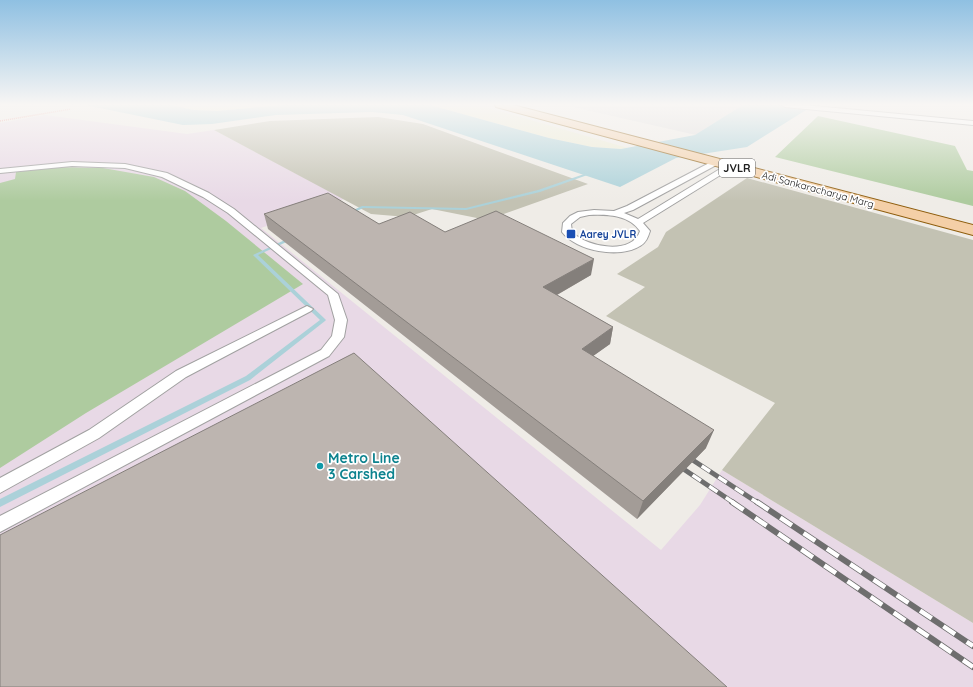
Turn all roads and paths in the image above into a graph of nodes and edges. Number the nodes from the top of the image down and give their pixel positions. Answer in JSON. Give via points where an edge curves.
{"nodes":[{"id":1,"x":619,"y":137,"type":"edge"},
{"id":2,"x":648,"y":137,"type":"edge"},
{"id":3,"x":716,"y":163,"type":"junction"},
{"id":4,"x":731,"y":166,"type":"junction"},
{"id":5,"x":0,"y":171,"type":"edge"},
{"id":6,"x":616,"y":213,"type":"junction"},
{"id":7,"x":973,"y":220,"type":"edge"},
{"id":8,"x":638,"y":223,"type":"junction"},
{"id":9,"x":973,"y":230,"type":"edge"},
{"id":10,"x":307,"y":310,"type":"dead end"},
{"id":11,"x":0,"y":486,"type":"edge"},
{"id":12,"x":0,"y":524,"type":"edge"}],
"edges":[{"from":1,"to":3,"type":"main road","name":"Adi Sankaracharya Marg","number":"JVLR"},
{"from":2,"to":7,"type":"main road","name":"Adi Sankaracharya Marg","number":"JVLR"},
{"from":3,"to":4,"type":"main road","name":"Adi Sankaracharya Marg","number":"JVLR"},
{"from":3,"to":6,"type":"lane"},
{"from":4,"to":8,"type":"lane"},
{"from":4,"to":9,"type":"main road","name":"Adi Sankaracharya Marg","number":"JVLR"},
{"from":5,"to":12,"type":"lane","via":[[52,165],[109,164],[146,170],[174,179],[231,211],[333,294],[341,320],[338,337],[326,353]]},
{"from":6,"to":8,"type":"lane"},
{"from":6,"to":8,"type":"lane","via":[[598,212],[575,216],[567,223],[567,232],[588,246],[603,249],[622,248],[638,244],[642,240],[645,231]]},
{"from":10,"to":11,"type":"lane","via":[[181,374],[94,434]]}]}
